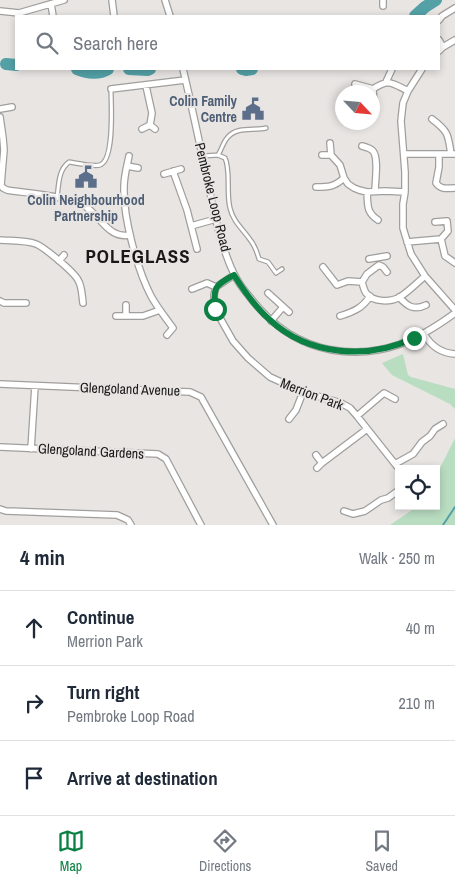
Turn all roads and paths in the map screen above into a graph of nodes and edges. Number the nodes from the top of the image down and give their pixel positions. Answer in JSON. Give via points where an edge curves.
{"nodes":[{"id":1,"x":64,"y":0,"type":"edge"},
{"id":2,"x":112,"y":0,"type":"edge"},
{"id":3,"x":165,"y":0,"type":"edge"},
{"id":4,"x":51,"y":4,"type":"junction"},
{"id":5,"x":455,"y":8,"type":"edge"},
{"id":6,"x":0,"y":11,"type":"edge"},
{"id":7,"x":19,"y":15,"type":"edge"},
{"id":8,"x":53,"y":15,"type":"edge"},
{"id":9,"x":114,"y":15,"type":"edge"},
{"id":10,"x":170,"y":15,"type":"edge"},
{"id":11,"x":440,"y":19,"type":"edge"},
{"id":12,"x":455,"y":40,"type":"edge"},
{"id":13,"x":441,"y":49,"type":"edge"},
{"id":14,"x":183,"y":70,"type":"edge"},
{"id":15,"x":392,"y":70,"type":"edge"},
{"id":16,"x":421,"y":70,"type":"edge"},
{"id":17,"x":185,"y":80,"type":"junction"},
{"id":18,"x":386,"y":82,"type":"junction"},
{"id":19,"x":355,"y":84,"type":"dead end"},
{"id":20,"x":359,"y":85,"type":"edge"},
{"id":21,"x":380,"y":85,"type":"edge"},
{"id":22,"x":146,"y":86,"type":"junction"},
{"id":23,"x":111,"y":89,"type":"joint"},
{"id":24,"x":408,"y":91,"type":"junction"},
{"id":25,"x":12,"y":107,"type":"dead end"},
{"id":26,"x":0,"y":109,"type":"edge"},
{"id":27,"x":0,"y":118,"type":"edge"},
{"id":28,"x":432,"y":120,"type":"dead end"},
{"id":29,"x":150,"y":125,"type":"junction"},
{"id":30,"x":266,"y":128,"type":"dead end"},
{"id":31,"x":142,"y":129,"type":"dead end"},
{"id":32,"x":156,"y":129,"type":"dead end"},
{"id":33,"x":330,"y":143,"type":"dead end"},
{"id":34,"x":362,"y":146,"type":"dead end"},
{"id":35,"x":404,"y":154,"type":"junction"},
{"id":36,"x":439,"y":154,"type":"junction"},
{"id":37,"x":453,"y":154,"type":"edge"},
{"id":38,"x":218,"y":155,"type":"junction"},
{"id":39,"x":322,"y":155,"type":"dead end"},
{"id":40,"x":331,"y":155,"type":"junction"},
{"id":41,"x":129,"y":156,"type":"dead end"},
{"id":42,"x":202,"y":156,"type":"junction"},
{"id":43,"x":127,"y":166,"type":"junction"},
{"id":44,"x":138,"y":168,"type":"dead end"},
{"id":45,"x":182,"y":170,"type":"dead end"},
{"id":46,"x":173,"y":171,"type":"junction"},
{"id":47,"x":164,"y":174,"type":"dead end"},
{"id":48,"x":344,"y":178,"type":"junction"},
{"id":49,"x":316,"y":187,"type":"dead end"},
{"id":50,"x":455,"y":188,"type":"edge"},
{"id":51,"x":375,"y":191,"type":"junction"},
{"id":52,"x":367,"y":192,"type":"junction"},
{"id":53,"x":405,"y":192,"type":"junction"},
{"id":54,"x":57,"y":198,"type":"junction"},
{"id":55,"x":216,"y":219,"type":"junction"},
{"id":56,"x":378,"y":220,"type":"dead end"},
{"id":57,"x":435,"y":222,"type":"dead end"},
{"id":58,"x":191,"y":226,"type":"junction"},
{"id":59,"x":130,"y":234,"type":"junction"},
{"id":60,"x":441,"y":239,"type":"junction"},
{"id":61,"x":0,"y":240,"type":"edge"},
{"id":62,"x":407,"y":242,"type":"junction"},
{"id":63,"x":197,"y":249,"type":"dead end"},
{"id":64,"x":64,"y":255,"type":"dead end"},
{"id":65,"x":387,"y":256,"type":"dead end"},
{"id":66,"x":378,"y":258,"type":"junction"},
{"id":67,"x":369,"y":259,"type":"dead end"},
{"id":68,"x":59,"y":261,"type":"junction"},
{"id":69,"x":455,"y":263,"type":"edge"},
{"id":70,"x":379,"y":265,"type":"junction"},
{"id":71,"x":323,"y":267,"type":"dead end"},
{"id":72,"x":282,"y":269,"type":"dead end"},
{"id":73,"x":387,"y":272,"type":"dead end"},
{"id":74,"x":234,"y":275,"type":"junction"},
{"id":75,"x":425,"y":276,"type":"junction"},
{"id":76,"x":362,"y":282,"type":"junction"},
{"id":77,"x":216,"y":287,"type":"junction"},
{"id":78,"x":192,"y":289,"type":"dead end"},
{"id":79,"x":268,"y":293,"type":"dead end"},
{"id":80,"x":370,"y":296,"type":"junction"},
{"id":81,"x":399,"y":297,"type":"junction"},
{"id":82,"x":0,"y":301,"type":"edge"},
{"id":83,"x":26,"y":303,"type":"dead end"},
{"id":84,"x":83,"y":303,"type":"dead end"},
{"id":85,"x":126,"y":305,"type":"dead end"},
{"id":86,"x":426,"y":305,"type":"dead end"},
{"id":87,"x":347,"y":306,"type":"dead end"},
{"id":88,"x":284,"y":307,"type":"junction"},
{"id":89,"x":160,"y":310,"type":"junction"},
{"id":90,"x":455,"y":311,"type":"edge"},
{"id":91,"x":289,"y":312,"type":"dead end"},
{"id":92,"x":350,"y":313,"type":"junction"},
{"id":93,"x":116,"y":316,"type":"dead end"},
{"id":94,"x":126,"y":316,"type":"junction"},
{"id":95,"x":340,"y":316,"type":"dead end"},
{"id":96,"x":271,"y":321,"type":"junction"},
{"id":97,"x":424,"y":334,"type":"junction"},
{"id":98,"x":167,"y":335,"type":"dead end"},
{"id":99,"x":455,"y":354,"type":"edge"},
{"id":100,"x":0,"y":384,"type":"edge"},
{"id":101,"x":35,"y":386,"type":"junction"},
{"id":102,"x":303,"y":392,"type":"junction"},
{"id":103,"x":395,"y":399,"type":"dead end"},
{"id":104,"x":357,"y":416,"type":"junction"},
{"id":105,"x":290,"y":419,"type":"dead end"},
{"id":106,"x":429,"y":424,"type":"dead end"},
{"id":107,"x":443,"y":424,"type":"dead end"},
{"id":108,"x":367,"y":429,"type":"junction"},
{"id":109,"x":435,"y":430,"type":"junction"},
{"id":110,"x":0,"y":447,"type":"edge"},
{"id":111,"x":31,"y":449,"type":"junction"},
{"id":112,"x":316,"y":455,"type":"dead end"},
{"id":113,"x":322,"y":463,"type":"junction"},
{"id":114,"x":396,"y":465,"type":"edge"},
{"id":115,"x":398,"y":465,"type":"edge"},
{"id":116,"x":317,"y":468,"type":"dead end"},
{"id":117,"x":395,"y":493,"type":"edge"},
{"id":118,"x":0,"y":509,"type":"edge"},
{"id":119,"x":344,"y":511,"type":"dead end"},
{"id":120,"x":131,"y":525,"type":"edge"},
{"id":121,"x":201,"y":525,"type":"edge"},
{"id":122,"x":273,"y":525,"type":"edge"}],
"edges":[{"from":1,"to":4,"type":"street"},
{"from":2,"to":9,"type":"street"},
{"from":3,"to":10,"type":"street"},
{"from":4,"to":7,"type":"street"},
{"from":4,"to":8,"type":"street"},
{"from":5,"to":11,"type":"street"},
{"from":6,"to":7,"type":"street"},
{"from":12,"to":13,"type":"street"},
{"from":14,"to":17,"type":"street","name":"Pembroke Loop Road"},
{"from":15,"to":18,"type":"street"},
{"from":16,"to":24,"type":"street"},
{"from":17,"to":22,"type":"street"},
{"from":17,"to":42,"type":"street","name":"Pembroke Loop Road"},
{"from":18,"to":21,"type":"street"},
{"from":18,"to":24,"type":"street"},
{"from":19,"to":20,"type":"street"},
{"from":22,"to":23,"type":"street"},
{"from":22,"to":29,"type":"street","via":[[152,113]]},
{"from":23,"to":54,"type":"lane","via":[[108,155],[99,166],[69,162],[64,166]]},
{"from":24,"to":35,"type":"street","via":[[401,121]]},
{"from":25,"to":26,"type":"street"},
{"from":27,"to":54,"type":"street","via":[[4,144],[3,188]]},
{"from":28,"to":37,"type":"street","via":[[448,134]]},
{"from":29,"to":31,"type":"street"},
{"from":29,"to":32,"type":"street"},
{"from":30,"to":38,"type":"lane","via":[[243,129],[230,134]]},
{"from":33,"to":40,"type":"street"},
{"from":34,"to":51,"type":"street","via":[[375,154]]},
{"from":35,"to":36,"type":"street"},
{"from":35,"to":53,"type":"street"},
{"from":36,"to":37,"type":"street"},
{"from":36,"to":50,"type":"street","via":[[436,183],[443,189]]},
{"from":38,"to":42,"type":"lane"},
{"from":38,"to":72,"type":"lane","via":[[227,163],[228,198],[233,217],[251,240],[259,258],[268,262],[276,273]]},
{"from":39,"to":40,"type":"street"},
{"from":40,"to":48,"type":"street","via":[[340,165]]},
{"from":41,"to":43,"type":"street"},
{"from":42,"to":55,"type":"street","name":"Pembroke Loop Road"},
{"from":43,"to":44,"type":"street"},
{"from":43,"to":59,"type":"street","via":[[124,200]]},
{"from":45,"to":46,"type":"street"},
{"from":46,"to":47,"type":"street"},
{"from":46,"to":58,"type":"street"},
{"from":48,"to":49,"type":"street","via":[[329,187]]},
{"from":48,"to":52,"type":"street","via":[[354,188]]},
{"from":51,"to":52,"type":"street"},
{"from":51,"to":53,"type":"street"},
{"from":52,"to":56,"type":"street","via":[[369,210]]},
{"from":53,"to":62,"type":"street","via":[[402,228]]},
{"from":54,"to":59,"type":"street","via":[[90,209],[112,232]]},
{"from":55,"to":58,"type":"street"},
{"from":55,"to":74,"type":"street","name":"Pembroke Loop Road"},
{"from":57,"to":60,"type":"street","via":[[448,221],[448,231]]},
{"from":58,"to":63,"type":"street"},
{"from":59,"to":89,"type":"street","via":[[139,265]]},
{"from":60,"to":62,"type":"street"},
{"from":60,"to":69,"type":"street","via":[[446,256]]},
{"from":61,"to":68,"type":"street","via":[[35,244]]},
{"from":62,"to":75,"type":"street"},
{"from":64,"to":68,"type":"street"},
{"from":65,"to":66,"type":"street"},
{"from":66,"to":67,"type":"street"},
{"from":66,"to":70,"type":"street"},
{"from":68,"to":84,"type":"street","via":[[78,279]]},
{"from":70,"to":73,"type":"street"},
{"from":70,"to":76,"type":"street"},
{"from":71,"to":76,"type":"street","via":[[337,284]]},
{"from":74,"to":77,"type":"street"},
{"from":74,"to":96,"type":"street","name":"Pembroke Loop Road"},
{"from":75,"to":81,"type":"street"},
{"from":75,"to":90,"type":"street"},
{"from":76,"to":80,"type":"street"},
{"from":77,"to":78,"type":"street","via":[[206,283]]},
{"from":77,"to":102,"type":"street","name":"Merrion Park","via":[[215,309],[233,341],[270,377]]},
{"from":79,"to":88,"type":"street"},
{"from":80,"to":81,"type":"street","via":[[384,301]]},
{"from":80,"to":92,"type":"street","via":[[363,306]]},
{"from":81,"to":86,"type":"street","via":[[411,307]]},
{"from":82,"to":83,"type":"street"},
{"from":85,"to":94,"type":"street"},
{"from":87,"to":92,"type":"street"},
{"from":88,"to":91,"type":"street"},
{"from":88,"to":96,"type":"street"},
{"from":89,"to":94,"type":"street","via":[[143,316]]},
{"from":89,"to":98,"type":"street","via":[[173,328]]},
{"from":90,"to":97,"type":"street","name":"Pembroke Loop Road"},
{"from":92,"to":95,"type":"street"},
{"from":93,"to":94,"type":"street"},
{"from":96,"to":97,"type":"street","name":"Pembroke Loop Road","via":[[309,343],[351,352],[386,349]]},
{"from":97,"to":99,"type":"street","via":[[435,348]]},
{"from":100,"to":101,"type":"street","name":"Glengoland Avenue"},
{"from":101,"to":111,"type":"street"},
{"from":101,"to":122,"type":"street","name":"Glengoland Avenue","via":[[190,392],[201,396]]},
{"from":102,"to":104,"type":"street","name":"Merrion Park","via":[[340,402]]},
{"from":102,"to":105,"type":"street"},
{"from":103,"to":104,"type":"street","via":[[384,393]]},
{"from":104,"to":108,"type":"street","name":"Merrion Park"},
{"from":106,"to":109,"type":"street"},
{"from":107,"to":109,"type":"street"},
{"from":108,"to":113,"type":"street"},
{"from":108,"to":114,"type":"street","name":"Merrion Park"},
{"from":109,"to":115,"type":"street"},
{"from":110,"to":111,"type":"street","name":"Glengoland Gardens"},
{"from":111,"to":121,"type":"street","name":"Glengoland Gardens","via":[[158,454],[166,459]]},
{"from":112,"to":113,"type":"street"},
{"from":113,"to":116,"type":"street"},
{"from":117,"to":119,"type":"street","via":[[365,511],[353,514]]},
{"from":118,"to":120,"type":"street","via":[[116,515]]}]}
